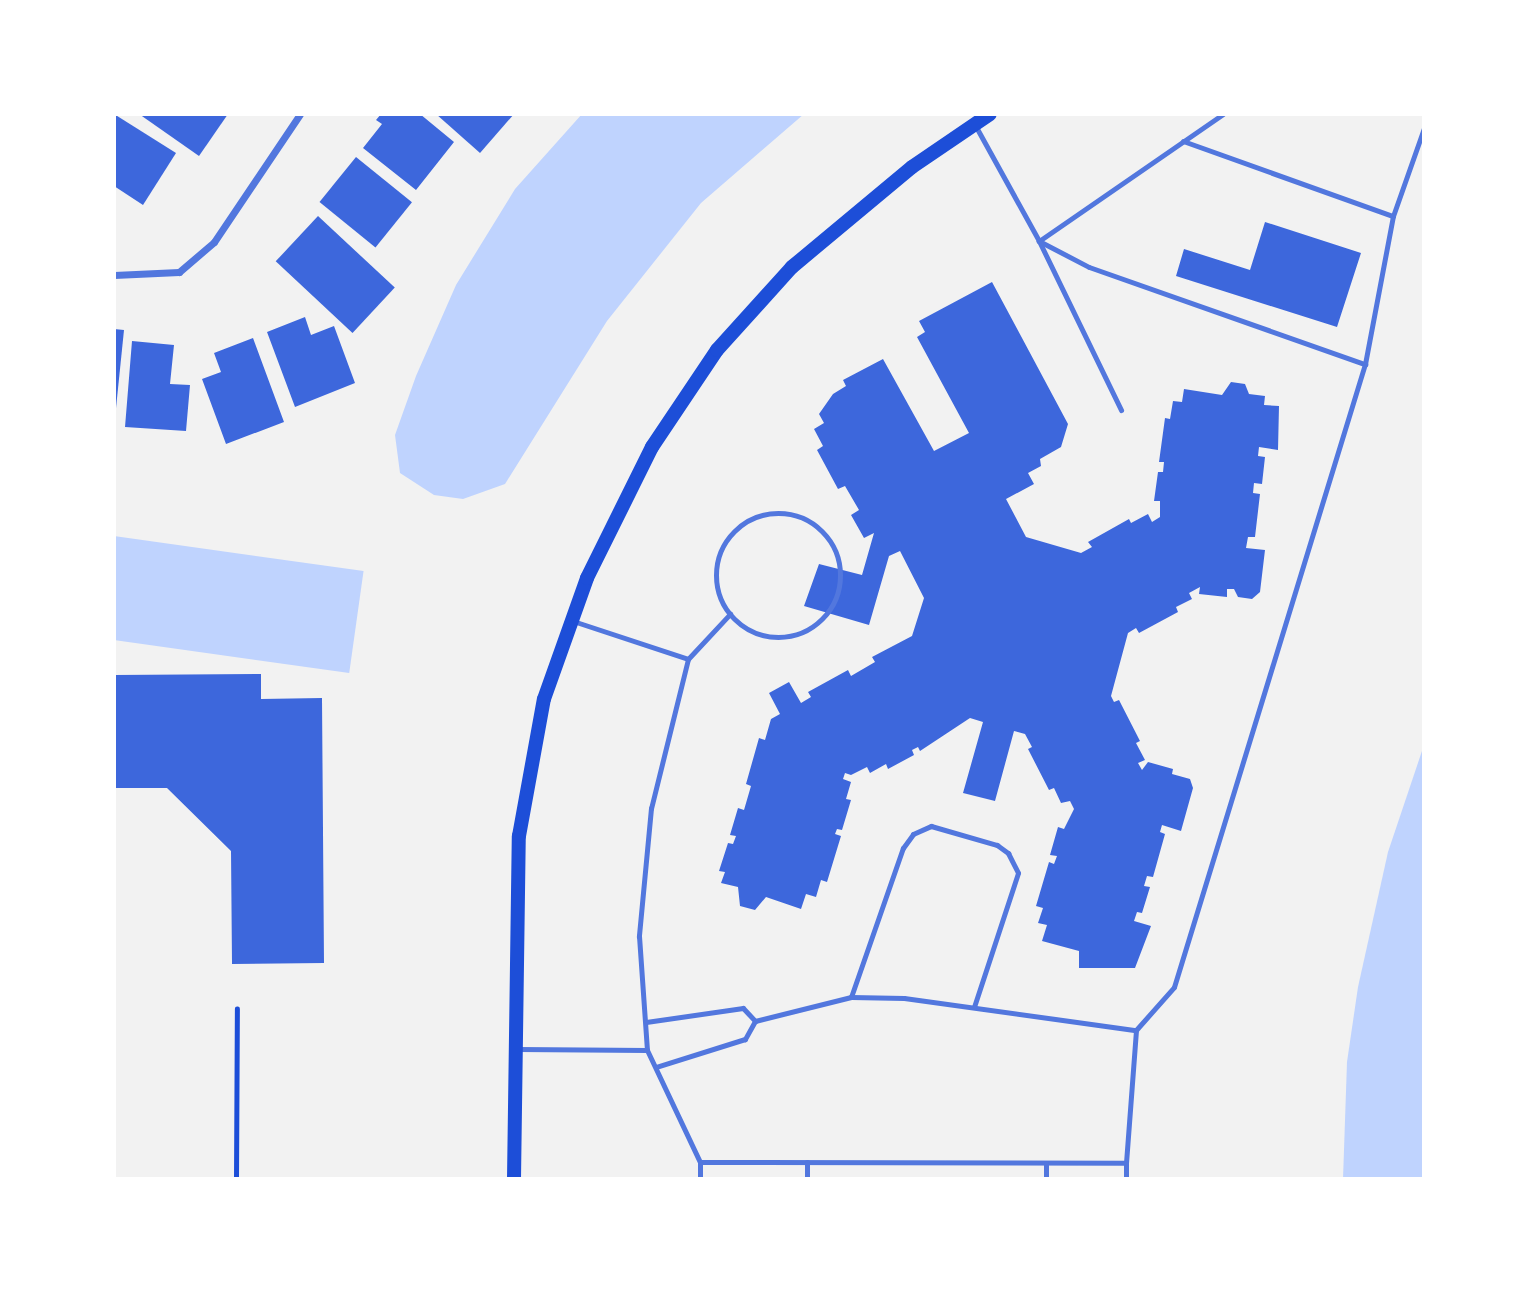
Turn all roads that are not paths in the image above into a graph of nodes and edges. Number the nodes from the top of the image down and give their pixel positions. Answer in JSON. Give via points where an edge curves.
{"nodes":[{"id":1,"x":300,"y":114,"type":"edge"},
{"id":2,"x":990,"y":114,"type":"edge"},
{"id":3,"x":1223,"y":114,"type":"edge"},
{"id":4,"x":975,"y":125,"type":"junction"},
{"id":5,"x":1424,"y":128,"type":"edge"},
{"id":6,"x":1183,"y":141,"type":"junction"},
{"id":7,"x":1393,"y":216,"type":"junction"},
{"id":8,"x":1039,"y":241,"type":"junction"},
{"id":9,"x":114,"y":275,"type":"edge"},
{"id":10,"x":1365,"y":364,"type":"junction"},
{"id":11,"x":1121,"y":410,"type":"dead end"},
{"id":12,"x":730,"y":614,"type":"junction"},
{"id":13,"x":573,"y":621,"type":"junction"},
{"id":14,"x":688,"y":659,"type":"junction"},
{"id":15,"x":850,"y":997,"type":"junction"},
{"id":16,"x":974,"y":1007,"type":"junction"},
{"id":17,"x":755,"y":1021,"type":"junction"},
{"id":18,"x":646,"y":1022,"type":"junction"},
{"id":19,"x":1136,"y":1030,"type":"junction"},
{"id":20,"x":514,"y":1049,"type":"junction"},
{"id":21,"x":648,"y":1050,"type":"junction"},
{"id":22,"x":656,"y":1067,"type":"junction"},
{"id":23,"x":700,"y":1162,"type":"junction"},
{"id":24,"x":807,"y":1162,"type":"junction"},
{"id":25,"x":1046,"y":1163,"type":"junction"},
{"id":26,"x":1126,"y":1163,"type":"junction"},
{"id":27,"x":514,"y":1179,"type":"edge"},
{"id":28,"x":700,"y":1179,"type":"edge"},
{"id":29,"x":807,"y":1179,"type":"edge"},
{"id":30,"x":1046,"y":1179,"type":"edge"},
{"id":31,"x":1126,"y":1179,"type":"edge"}],
"edges":[{"from":1,"to":9,"type":"street","via":[[214,242],[178,272]]},
{"from":2,"to":4,"type":"main road"},
{"from":3,"to":6,"type":"lane"},
{"from":4,"to":8,"type":"lane"},
{"from":4,"to":13,"type":"main road","via":[[912,167],[792,267],[718,350],[652,447],[587,578]]},
{"from":5,"to":7,"type":"lane"},
{"from":6,"to":7,"type":"lane"},
{"from":6,"to":8,"type":"lane"},
{"from":7,"to":10,"type":"lane"},
{"from":8,"to":10,"type":"lane","via":[[1088,267]]},
{"from":8,"to":11,"type":"lane"},
{"from":10,"to":19,"type":"lane","via":[[1174,987]]},
{"from":12,"to":12,"type":"lane","via":[[754,632],[783,638],[820,622],[839,587],[840,567],[822,531],[785,513],[745,523],[720,554],[716,575]]},
{"from":12,"to":14,"type":"lane"},
{"from":13,"to":14,"type":"lane"},
{"from":13,"to":20,"type":"main road","via":[[544,699],[519,836]]},
{"from":14,"to":18,"type":"lane","via":[[651,808],[639,936]]},
{"from":15,"to":16,"type":"lane"},
{"from":15,"to":16,"type":"lane","via":[[903,848],[913,834],[931,826],[997,845],[1009,853],[1018,873]]},
{"from":15,"to":17,"type":"lane"},
{"from":16,"to":19,"type":"lane"},
{"from":17,"to":18,"type":"lane","via":[[743,1008]]},
{"from":17,"to":22,"type":"lane","via":[[745,1040]]},
{"from":18,"to":21,"type":"lane"},
{"from":19,"to":26,"type":"lane"},
{"from":20,"to":21,"type":"lane"},
{"from":20,"to":27,"type":"main road"},
{"from":21,"to":22,"type":"lane"},
{"from":22,"to":23,"type":"lane"},
{"from":23,"to":24,"type":"lane"},
{"from":23,"to":28,"type":"lane"},
{"from":24,"to":25,"type":"lane"},
{"from":24,"to":29,"type":"lane"},
{"from":25,"to":26,"type":"lane"},
{"from":25,"to":30,"type":"lane"},
{"from":26,"to":31,"type":"lane"}]}
